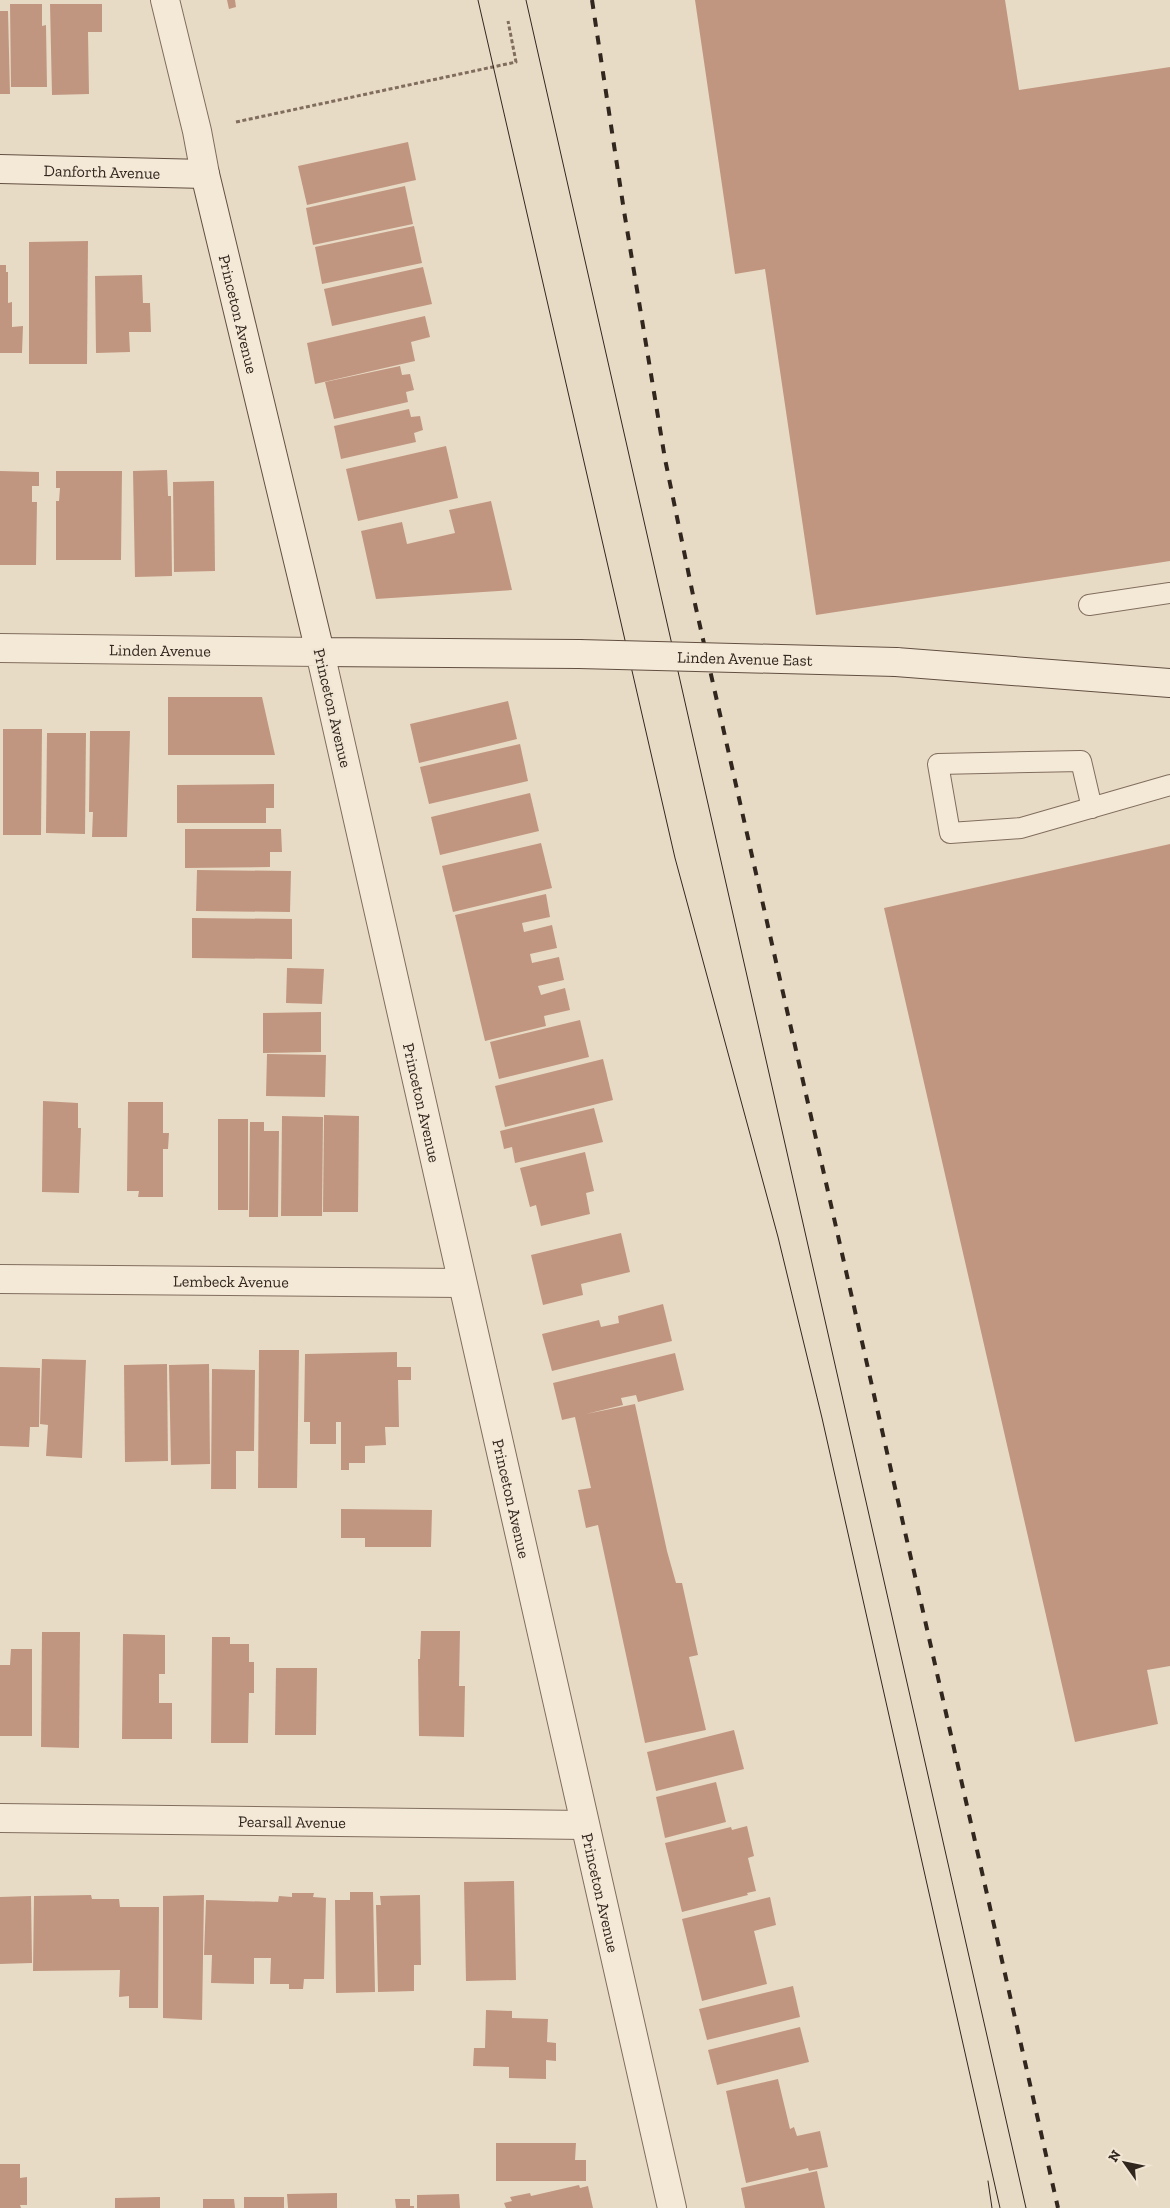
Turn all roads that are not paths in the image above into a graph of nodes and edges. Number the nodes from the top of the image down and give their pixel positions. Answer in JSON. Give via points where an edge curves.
{"nodes":[{"id":1,"x":165,"y":0,"type":"edge"},
{"id":2,"x":0,"y":169,"type":"edge"},
{"id":3,"x":205,"y":174,"type":"junction"},
{"id":4,"x":1170,"y":593,"type":"edge"},
{"id":5,"x":1089,"y":605,"type":"dead end"},
{"id":6,"x":0,"y":648,"type":"edge"},
{"id":7,"x":320,"y":652,"type":"junction"},
{"id":8,"x":1170,"y":683,"type":"edge"},
{"id":9,"x":1170,"y":785,"type":"edge"},
{"id":10,"x":1092,"y":808,"type":"junction"},
{"id":11,"x":0,"y":1279,"type":"edge"},
{"id":12,"x":462,"y":1283,"type":"junction"},
{"id":13,"x":0,"y":1818,"type":"edge"},
{"id":14,"x":584,"y":1825,"type":"junction"},
{"id":15,"x":672,"y":2208,"type":"edge"}],
"edges":[{"from":1,"to":3,"type":"street","name":"Princeton Avenue"},
{"from":2,"to":3,"type":"street","name":"Danforth Avenue"},
{"from":3,"to":7,"type":"street","name":"Princeton Avenue"},
{"from":4,"to":5,"type":"lane"},
{"from":6,"to":7,"type":"street","name":"Linden Avenue"},
{"from":7,"to":8,"type":"street","name":"Linden Avenue East","bridge":true,"via":[[896,662]]},
{"from":7,"to":12,"type":"street","name":"Princeton Avenue"},
{"from":9,"to":10,"type":"lane"},
{"from":10,"to":10,"type":"lane","via":[[1021,828],[950,833],[938,764],[1081,760]]},
{"from":11,"to":12,"type":"street","name":"Lembeck Avenue"},
{"from":12,"to":14,"type":"street","name":"Princeton Avenue"},
{"from":13,"to":14,"type":"street","name":"Pearsall Avenue"},
{"from":14,"to":15,"type":"street","name":"Princeton Avenue"}]}
